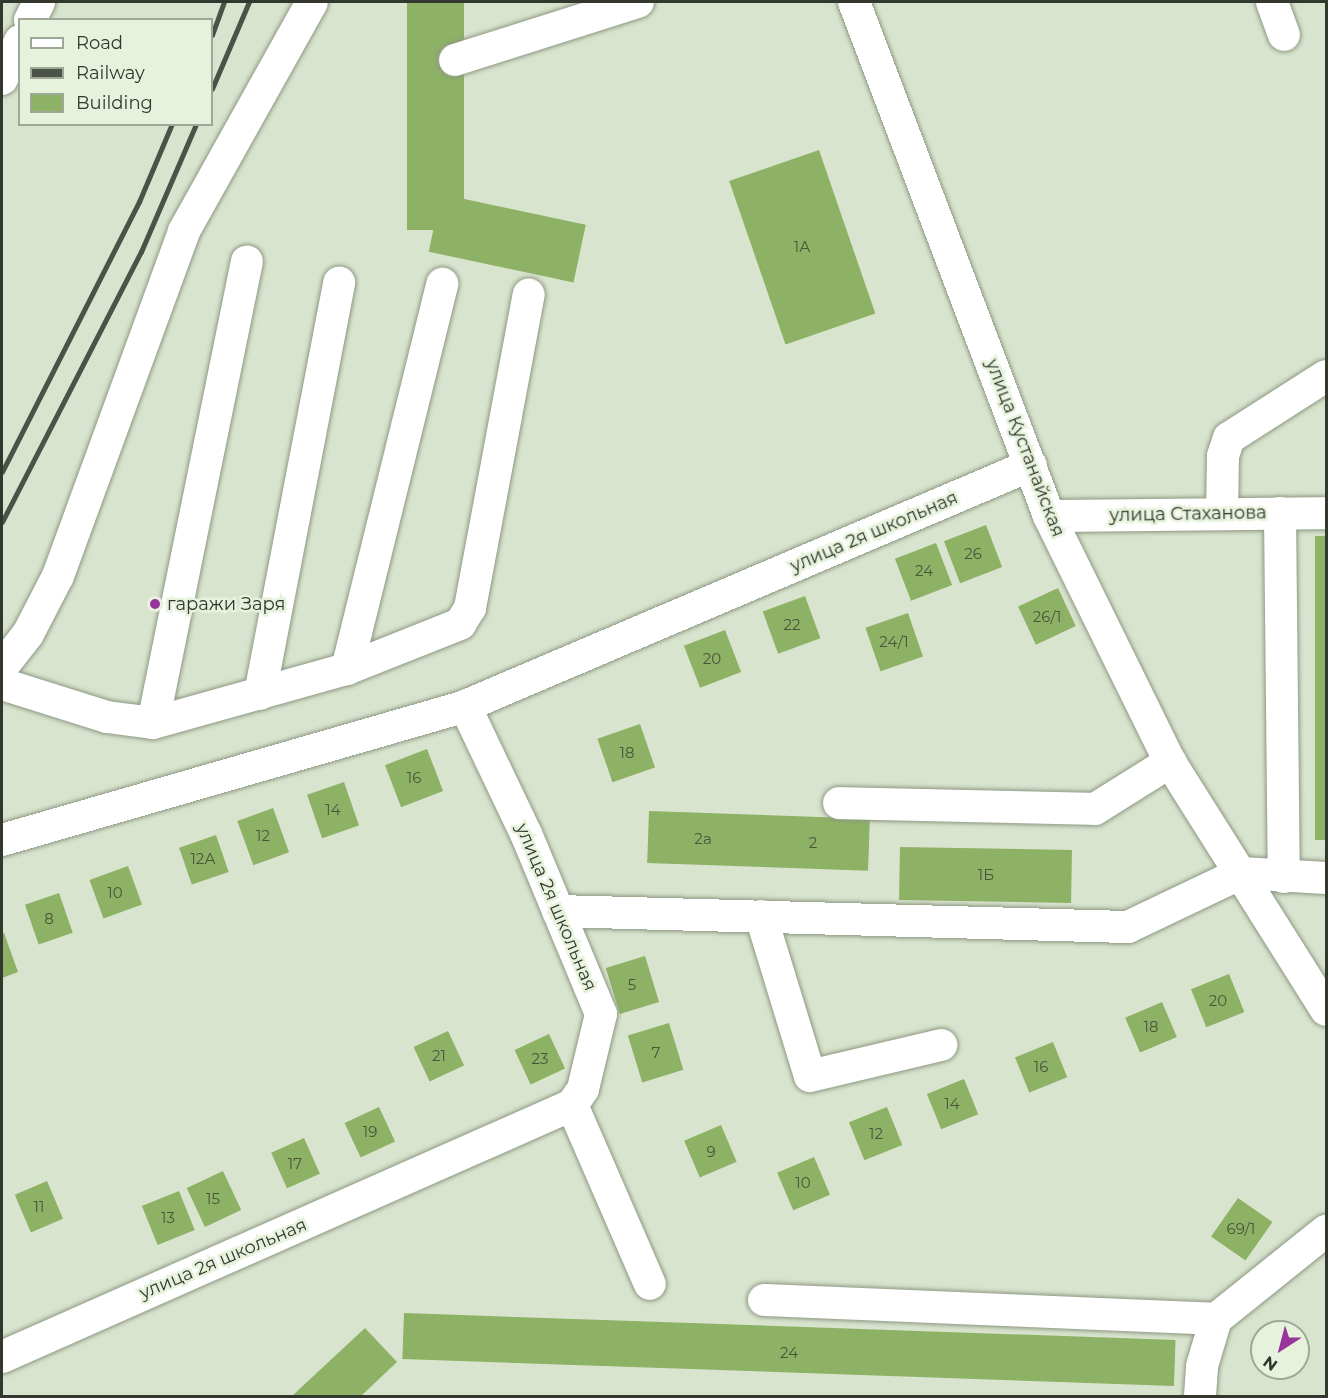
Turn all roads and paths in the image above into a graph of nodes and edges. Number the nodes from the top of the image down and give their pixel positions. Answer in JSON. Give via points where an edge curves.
{"nodes":[{"id":1,"x":39,"y":2,"type":"edge"},
{"id":2,"x":312,"y":2,"type":"edge"},
{"id":3,"x":638,"y":2,"type":"edge"},
{"id":4,"x":854,"y":2,"type":"edge"},
{"id":5,"x":1272,"y":2,"type":"edge"},
{"id":6,"x":31,"y":18,"type":"edge"},
{"id":7,"x":1284,"y":35,"type":"dead end"},
{"id":8,"x":18,"y":46,"type":"edge"},
{"id":9,"x":455,"y":60,"type":"dead end"},
{"id":10,"x":2,"y":79,"type":"edge"},
{"id":11,"x":247,"y":261,"type":"dead end"},
{"id":12,"x":339,"y":283,"type":"dead end"},
{"id":13,"x":442,"y":284,"type":"dead end"},
{"id":14,"x":529,"y":294,"type":"dead end"},
{"id":15,"x":1326,"y":376,"type":"edge"},
{"id":16,"x":1031,"y":465,"type":"junction"},
{"id":17,"x":1280,"y":513,"type":"junction"},
{"id":18,"x":1326,"y":513,"type":"edge"},
{"id":19,"x":1222,"y":514,"type":"junction"},
{"id":20,"x":1049,"y":516,"type":"junction"},
{"id":21,"x":2,"y":667,"type":"edge"},
{"id":22,"x":347,"y":669,"type":"junction"},
{"id":23,"x":2,"y":684,"type":"edge"},
{"id":24,"x":260,"y":694,"type":"junction"},
{"id":25,"x":465,"y":705,"type":"junction"},
{"id":26,"x":153,"y":723,"type":"junction"},
{"id":27,"x":1170,"y":762,"type":"junction"},
{"id":28,"x":839,"y":803,"type":"dead end"},
{"id":29,"x":2,"y":840,"type":"edge"},
{"id":30,"x":1241,"y":873,"type":"junction"},
{"id":31,"x":1284,"y":877,"type":"junction"},
{"id":32,"x":1326,"y":878,"type":"edge"},
{"id":33,"x":558,"y":911,"type":"junction"},
{"id":34,"x":761,"y":916,"type":"junction"},
{"id":35,"x":1326,"y":1010,"type":"edge"},
{"id":36,"x":941,"y":1045,"type":"dead end"},
{"id":37,"x":572,"y":1105,"type":"junction"},
{"id":38,"x":1326,"y":1231,"type":"edge"},
{"id":39,"x":650,"y":1284,"type":"dead end"},
{"id":40,"x":764,"y":1299,"type":"dead end"},
{"id":41,"x":1216,"y":1319,"type":"junction"},
{"id":42,"x":2,"y":1357,"type":"edge"},
{"id":43,"x":1200,"y":1396,"type":"edge"}],
"edges":[{"from":1,"to":6,"type":"street"},
{"from":2,"to":21,"type":"street","via":[[184,231],[58,576],[28,634]]},
{"from":3,"to":9,"type":"street"},
{"from":4,"to":16,"type":"street","name":"улица Кустанайская"},
{"from":5,"to":7,"type":"street"},
{"from":8,"to":10,"type":"street"},
{"from":11,"to":26,"type":"street"},
{"from":12,"to":24,"type":"street"},
{"from":13,"to":22,"type":"street"},
{"from":14,"to":22,"type":"street","via":[[470,608],[460,624]]},
{"from":15,"to":19,"type":"street","via":[[1229,438],[1223,456]]},
{"from":16,"to":20,"type":"street","name":"улица Кустанайская"},
{"from":16,"to":25,"type":"street","name":"улица 2я школьная"},
{"from":17,"to":18,"type":"street","name":"улица Стаханова"},
{"from":17,"to":19,"type":"street","name":"улица Стаханова"},
{"from":17,"to":31,"type":"street"},
{"from":19,"to":20,"type":"street","name":"улица Стаханова"},
{"from":20,"to":27,"type":"street","name":"улица Кустанайская"},
{"from":22,"to":24,"type":"street"},
{"from":23,"to":26,"type":"street","via":[[108,717]]},
{"from":24,"to":26,"type":"street"},
{"from":25,"to":29,"type":"street"},
{"from":25,"to":33,"type":"street","name":"улица 2я школьная"},
{"from":27,"to":28,"type":"street","via":[[1095,809]]},
{"from":27,"to":30,"type":"street","name":"улица Кустанайская"},
{"from":30,"to":31,"type":"street"},
{"from":30,"to":34,"type":"street","via":[[1128,927]]},
{"from":30,"to":35,"type":"street","name":"улица Кустанайская"},
{"from":31,"to":32,"type":"street"},
{"from":33,"to":34,"type":"street"},
{"from":33,"to":37,"type":"street","name":"улица 2я школьная","via":[[601,1014],[589,1072]]},
{"from":34,"to":36,"type":"street","via":[[810,1076]]},
{"from":37,"to":39,"type":"street"},
{"from":37,"to":42,"type":"street","name":"улица 2я школьная"},
{"from":38,"to":41,"type":"street"},
{"from":40,"to":41,"type":"street"},
{"from":41,"to":43,"type":"street","via":[[1202,1366]]}]}
